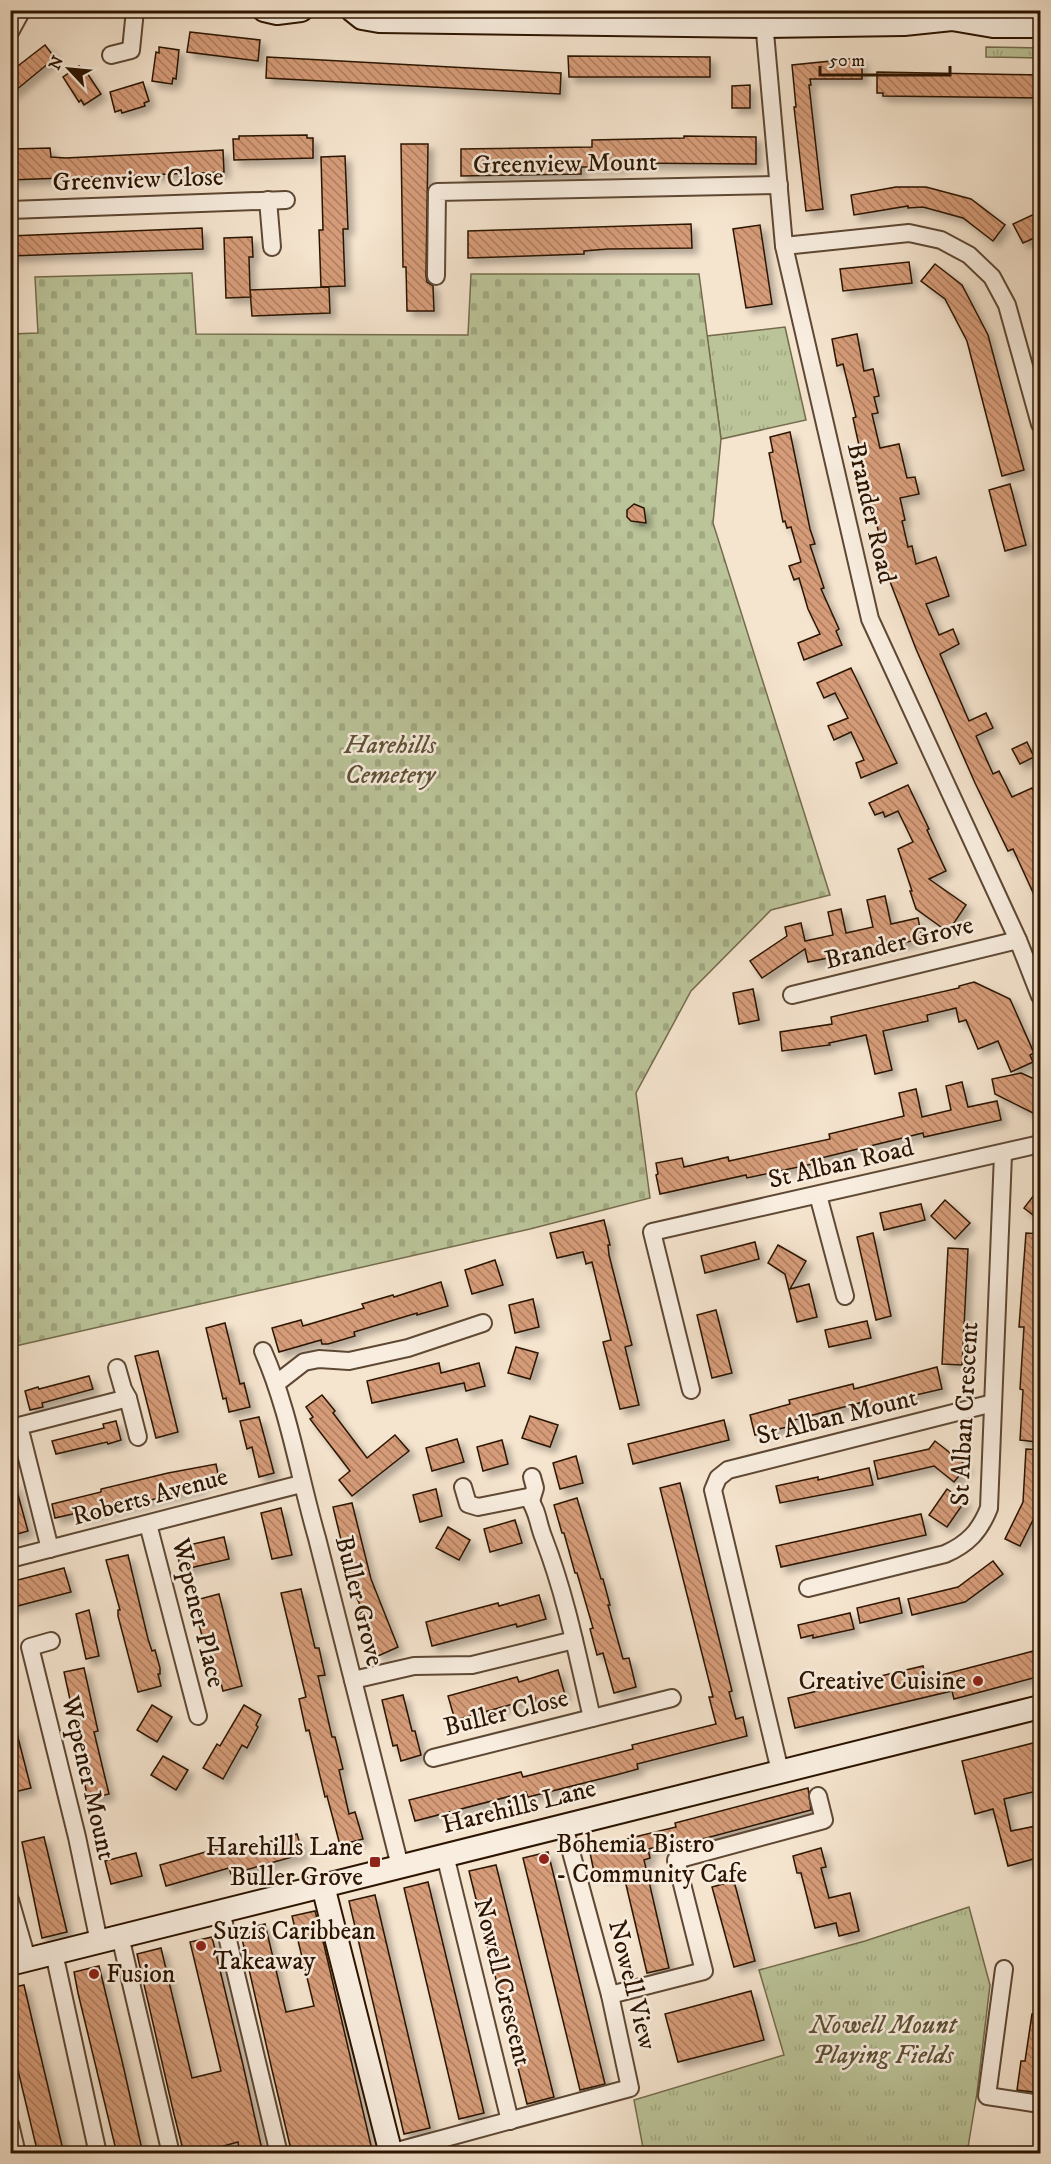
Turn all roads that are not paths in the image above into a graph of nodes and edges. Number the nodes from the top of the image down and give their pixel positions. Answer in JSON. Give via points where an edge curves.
{"nodes":[{"id":1,"x":22,"y":10,"type":"edge"},
{"id":2,"x":135,"y":10,"type":"edge"},
{"id":3,"x":264,"y":10,"type":"edge"},
{"id":4,"x":301,"y":10,"type":"edge"},
{"id":5,"x":352,"y":10,"type":"edge"},
{"id":6,"x":951,"y":15,"type":"edge"},
{"id":7,"x":764,"y":18,"type":"edge"},
{"id":8,"x":1041,"y":26,"type":"edge"},
{"id":9,"x":10,"y":32,"type":"edge"},
{"id":10,"x":111,"y":54,"type":"dead end"},
{"id":11,"x":779,"y":185,"type":"junction"},
{"id":12,"x":268,"y":200,"type":"junction"},
{"id":13,"x":286,"y":200,"type":"dead end"},
{"id":14,"x":10,"y":210,"type":"edge"},
{"id":15,"x":784,"y":246,"type":"junction"},
{"id":16,"x":272,"y":247,"type":"dead end"},
{"id":17,"x":436,"y":276,"type":"dead end"},
{"id":18,"x":1041,"y":424,"type":"edge"},
{"id":19,"x":1017,"y":940,"type":"junction"},
{"id":20,"x":792,"y":995,"type":"dead end"},
{"id":21,"x":1041,"y":996,"type":"edge"},
{"id":22,"x":1041,"y":1144,"type":"edge"},
{"id":23,"x":1003,"y":1154,"type":"junction"},
{"id":24,"x":818,"y":1195,"type":"junction"},
{"id":25,"x":845,"y":1296,"type":"dead end"},
{"id":26,"x":483,"y":1323,"type":"dead end"},
{"id":27,"x":263,"y":1351,"type":"dead end"},
{"id":28,"x":117,"y":1368,"type":"dead end"},
{"id":29,"x":277,"y":1383,"type":"junction"},
{"id":30,"x":691,"y":1390,"type":"dead end"},
{"id":31,"x":128,"y":1398,"type":"junction"},
{"id":32,"x":993,"y":1403,"type":"junction"},
{"id":33,"x":138,"y":1437,"type":"dead end"},
{"id":34,"x":532,"y":1477,"type":"dead end"},
{"id":35,"x":301,"y":1484,"type":"junction"},
{"id":36,"x":463,"y":1487,"type":"dead end"},
{"id":37,"x":531,"y":1501,"type":"junction"},
{"id":38,"x":148,"y":1524,"type":"junction"},
{"id":39,"x":50,"y":1549,"type":"junction"},
{"id":40,"x":10,"y":1558,"type":"edge"},
{"id":41,"x":808,"y":1588,"type":"dead end"},
{"id":42,"x":574,"y":1640,"type":"junction"},
{"id":43,"x":51,"y":1641,"type":"dead end"},
{"id":44,"x":353,"y":1680,"type":"junction"},
{"id":45,"x":672,"y":1698,"type":"dead end"},
{"id":46,"x":1041,"y":1707,"type":"edge"},
{"id":47,"x":198,"y":1716,"type":"dead end"},
{"id":48,"x":592,"y":1718,"type":"junction"},
{"id":49,"x":432,"y":1758,"type":"dead end"},
{"id":50,"x":780,"y":1772,"type":"junction"},
{"id":51,"x":818,"y":1796,"type":"dead end"},
{"id":52,"x":564,"y":1826,"type":"junction"},
{"id":53,"x":445,"y":1855,"type":"junction"},
{"id":54,"x":400,"y":1866,"type":"junction"},
{"id":55,"x":324,"y":1886,"type":"junction"},
{"id":56,"x":10,"y":1900,"type":"edge"},
{"id":57,"x":221,"y":1911,"type":"junction"},
{"id":58,"x":109,"y":1939,"type":"junction"},
{"id":59,"x":54,"y":1953,"type":"junction"},
{"id":60,"x":19,"y":1961,"type":"edge"},
{"id":61,"x":1004,"y":1969,"type":"dead end"},
{"id":62,"x":610,"y":1995,"type":"junction"},
{"id":63,"x":1041,"y":2104,"type":"edge"},
{"id":64,"x":510,"y":2121,"type":"junction"},
{"id":65,"x":10,"y":2124,"type":"edge"},
{"id":66,"x":391,"y":2153,"type":"edge"},
{"id":67,"x":17,"y":2154,"type":"edge"},
{"id":68,"x":98,"y":2154,"type":"edge"},
{"id":69,"x":171,"y":2154,"type":"edge"},
{"id":70,"x":279,"y":2154,"type":"edge"}],
"edges":[{"from":1,"to":9,"type":"street"},
{"from":2,"to":10,"type":"street","via":[[131,50]]},
{"from":3,"to":4,"type":"main road"},
{"from":5,"to":7,"type":"main road","via":[[362,18],[379,21]]},
{"from":6,"to":7,"type":"main road","via":[[904,24]]},
{"from":6,"to":8,"type":"main road","via":[[993,26]]},
{"from":7,"to":11,"type":"street","name":"Brander Road"},
{"from":11,"to":15,"type":"street","name":"Brander Road"},
{"from":11,"to":17,"type":"street","name":"Greenview Mount","via":[[437,192]]},
{"from":12,"to":13,"type":"street","name":"Greenview Close"},
{"from":12,"to":14,"type":"street","name":"Greenview Close"},
{"from":12,"to":16,"type":"street"},
{"from":15,"to":18,"type":"street","via":[[909,233],[940,240],[969,255],[992,277],[1007,305]]},
{"from":15,"to":19,"type":"street","name":"Brander Road","via":[[870,618]]},
{"from":19,"to":20,"type":"street","name":"Brander Grove"},
{"from":19,"to":21,"type":"street","name":"Brander Road"},
{"from":22,"to":23,"type":"street","name":"St Alban Road"},
{"from":23,"to":24,"type":"street","name":"St Alban Road"},
{"from":23,"to":32,"type":"street","name":"St Alban Crescent"},
{"from":24,"to":25,"type":"street"},
{"from":24,"to":30,"type":"street","name":"St Alban Road","via":[[652,1232]]},
{"from":26,"to":29,"type":"street","via":[[408,1348],[349,1361],[304,1362]]},
{"from":27,"to":29,"type":"street","name":"Buller Grove"},
{"from":28,"to":31,"type":"street"},
{"from":29,"to":35,"type":"street","name":"Buller Grove"},
{"from":31,"to":33,"type":"street"},
{"from":31,"to":39,"type":"street","via":[[19,1425]]},
{"from":32,"to":41,"type":"street","name":"St Alban Crescent","via":[[989,1508],[973,1537],[945,1554]]},
{"from":32,"to":50,"type":"street","name":"St Alban Mount","via":[[728,1470],[718,1478],[713,1490]]},
{"from":34,"to":37,"type":"street","name":"Buller Close","via":[[535,1488]]},
{"from":35,"to":38,"type":"street","name":"Roberts Avenue"},
{"from":35,"to":44,"type":"street","name":"Buller Grove"},
{"from":36,"to":37,"type":"street","via":[[468,1504],[478,1507],[528,1497]]},
{"from":37,"to":42,"type":"street","name":"Buller Close","via":[[537,1509]]},
{"from":38,"to":39,"type":"street","name":"Roberts Avenue"},
{"from":38,"to":47,"type":"street","name":"Wepener Place"},
{"from":39,"to":40,"type":"street","name":"Roberts Avenue"},
{"from":42,"to":44,"type":"street","via":[[472,1665],[414,1666]]},
{"from":42,"to":48,"type":"street","name":"Buller Close"},
{"from":43,"to":58,"type":"street","name":"Wepener Mount","via":[[30,1647],[77,1837]]},
{"from":44,"to":54,"type":"street","name":"Buller Grove"},
{"from":45,"to":48,"type":"street","name":"Buller Close"},
{"from":46,"to":50,"type":"main road","name":"Harehills Lane"},
{"from":48,"to":49,"type":"street","name":"Buller Close"},
{"from":50,"to":52,"type":"main road","name":"Harehills Lane"},
{"from":51,"to":62,"type":"street","via":[[824,1820],[676,1860],[704,1971]]},
{"from":52,"to":53,"type":"main road","name":"Harehills Lane"},
{"from":52,"to":62,"type":"street","name":"Nowell View"},
{"from":53,"to":54,"type":"main road","name":"Harehills Lane"},
{"from":53,"to":64,"type":"street","name":"Nowell Crescent"},
{"from":54,"to":55,"type":"main road","name":"Harehills Lane"},
{"from":55,"to":57,"type":"main road","name":"Harehills Lane"},
{"from":55,"to":66,"type":"main road"},
{"from":56,"to":60,"type":"street"},
{"from":57,"to":58,"type":"main road","name":"Harehills Lane"},
{"from":57,"to":70,"type":"street"},
{"from":58,"to":59,"type":"main road","name":"Harehills Lane"},
{"from":58,"to":69,"type":"street"},
{"from":59,"to":60,"type":"main road","name":"Harehills Lane"},
{"from":59,"to":68,"type":"street"},
{"from":61,"to":63,"type":"street","via":[[987,2096]]},
{"from":62,"to":64,"type":"street","name":"Nowell View","via":[[630,2088]]},
{"from":64,"to":66,"type":"street"},
{"from":65,"to":67,"type":"street"}]}
